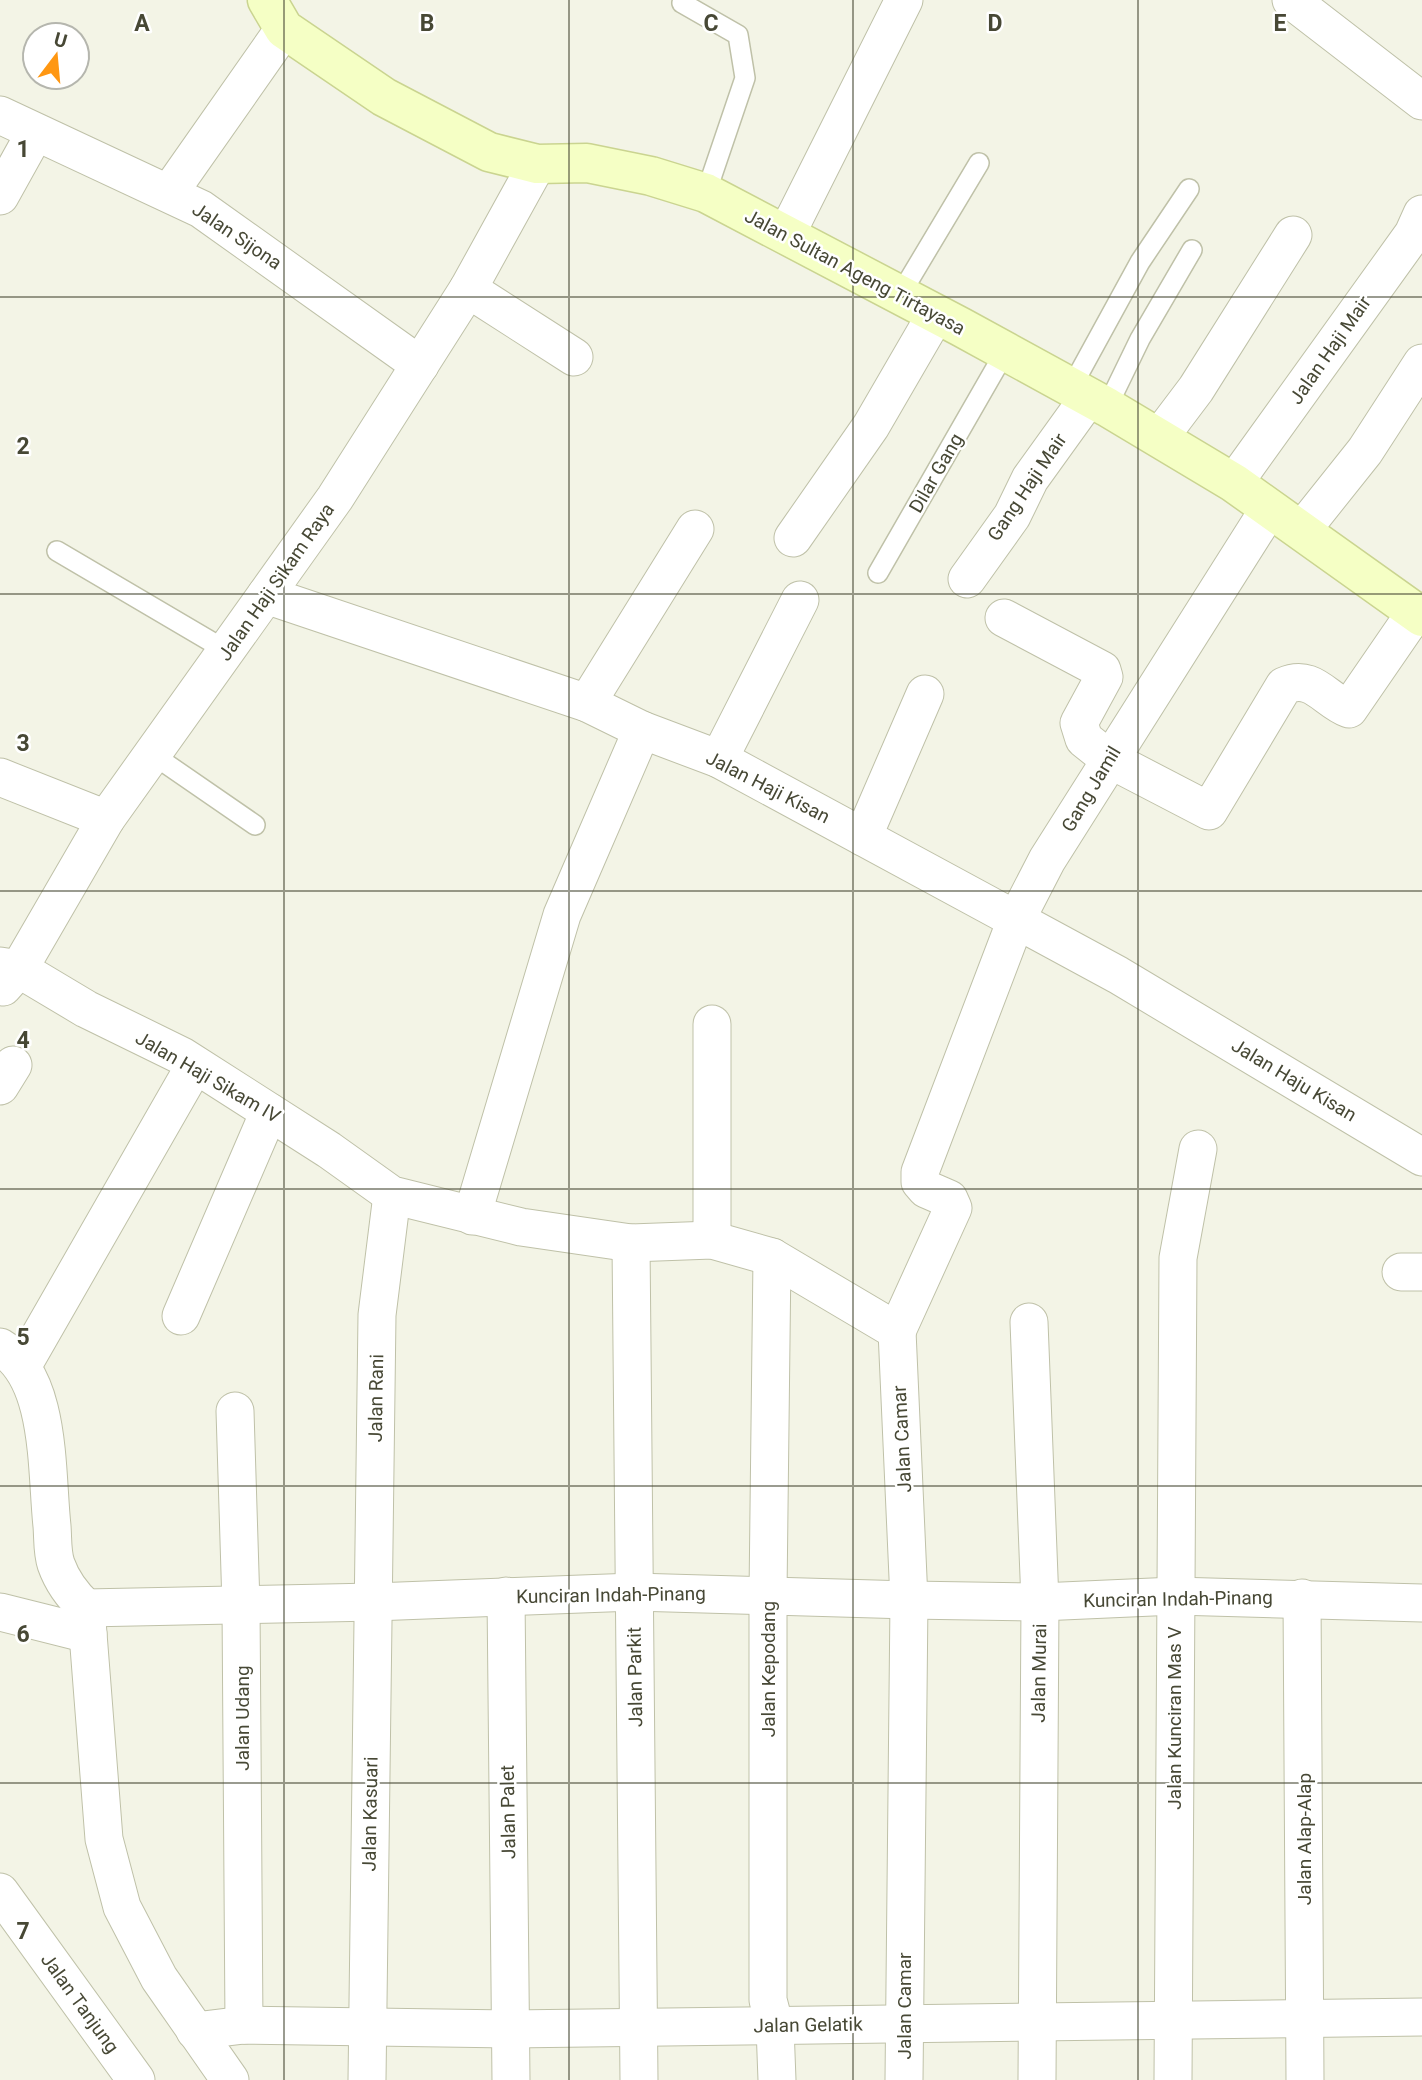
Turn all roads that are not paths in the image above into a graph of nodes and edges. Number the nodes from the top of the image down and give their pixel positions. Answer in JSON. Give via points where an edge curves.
{"nodes":[{"id":1,"x":904,"y":0,"type":"edge"},
{"id":2,"x":1291,"y":0,"type":"edge"},
{"id":3,"x":682,"y":3,"type":"dead end"},
{"id":4,"x":275,"y":15,"type":"edge"},
{"id":5,"x":1422,"y":101,"type":"edge"},
{"id":6,"x":0,"y":115,"type":"edge"},
{"id":7,"x":35,"y":133,"type":"junction"},
{"id":8,"x":979,"y":163,"type":"dead end"},
{"id":9,"x":537,"y":164,"type":"junction"},
{"id":10,"x":1189,"y":188,"type":"dead end"},
{"id":11,"x":169,"y":193,"type":"junction"},
{"id":12,"x":706,"y":194,"type":"junction"},
{"id":13,"x":0,"y":195,"type":"edge"},
{"id":14,"x":1422,"y":216,"type":"edge"},
{"id":15,"x":786,"y":235,"type":"junction"},
{"id":16,"x":1293,"y":235,"type":"dead end"},
{"id":17,"x":1192,"y":250,"type":"dead end"},
{"id":18,"x":1410,"y":262,"type":"edge"},
{"id":19,"x":468,"y":289,"type":"junction"},
{"id":20,"x":900,"y":295,"type":"junction"},
{"id":21,"x":936,"y":314,"type":"junction"},
{"id":22,"x":574,"y":357,"type":"dead end"},
{"id":23,"x":1000,"y":362,"type":"junction"},
{"id":24,"x":1422,"y":363,"type":"edge"},
{"id":25,"x":421,"y":365,"type":"junction"},
{"id":26,"x":1089,"y":397,"type":"junction"},
{"id":27,"x":1159,"y":439,"type":"junction"},
{"id":28,"x":1234,"y":483,"type":"junction"},
{"id":29,"x":1269,"y":509,"type":"junction"},
{"id":30,"x":695,"y":529,"type":"dead end"},
{"id":31,"x":1302,"y":530,"type":"junction"},
{"id":32,"x":793,"y":538,"type":"dead end"},
{"id":33,"x":57,"y":551,"type":"dead end"},
{"id":34,"x":878,"y":573,"type":"dead end"},
{"id":35,"x":967,"y":579,"type":"dead end"},
{"id":36,"x":266,"y":595,"type":"junction"},
{"id":37,"x":800,"y":600,"type":"dead end"},
{"id":38,"x":1418,"y":615,"type":"edge"},
{"id":39,"x":1004,"y":618,"type":"dead end"},
{"id":40,"x":228,"y":650,"type":"junction"},
{"id":41,"x":925,"y":694,"type":"dead end"},
{"id":42,"x":587,"y":703,"type":"junction"},
{"id":43,"x":642,"y":730,"type":"junction"},
{"id":44,"x":152,"y":754,"type":"junction"},
{"id":45,"x":719,"y":759,"type":"junction"},
{"id":46,"x":1109,"y":759,"type":"junction"},
{"id":47,"x":0,"y":777,"type":"edge"},
{"id":48,"x":106,"y":819,"type":"junction"},
{"id":49,"x":255,"y":825,"type":"dead end"},
{"id":50,"x":863,"y":837,"type":"junction"},
{"id":51,"x":1016,"y":920,"type":"junction"},
{"id":52,"x":6,"y":975,"type":"edge"},
{"id":53,"x":1167,"y":1004,"type":"joint"},
{"id":54,"x":712,"y":1024,"type":"dead end"},
{"id":55,"x":195,"y":1065,"type":"junction"},
{"id":56,"x":269,"y":1112,"type":"junction"},
{"id":57,"x":1198,"y":1149,"type":"dead end"},
{"id":58,"x":1422,"y":1157,"type":"edge"},
{"id":59,"x":392,"y":1195,"type":"junction"},
{"id":60,"x":472,"y":1216,"type":"junction"},
{"id":61,"x":712,"y":1240,"type":"junction"},
{"id":62,"x":631,"y":1243,"type":"junction"},
{"id":63,"x":772,"y":1256,"type":"junction"},
{"id":64,"x":181,"y":1316,"type":"dead end"},
{"id":65,"x":1029,"y":1322,"type":"dead end"},
{"id":66,"x":897,"y":1331,"type":"junction"},
{"id":67,"x":12,"y":1356,"type":"edge"},
{"id":68,"x":235,"y":1411,"type":"dead end"},
{"id":69,"x":634,"y":1592,"type":"junction"},
{"id":70,"x":768,"y":1594,"type":"junction"},
{"id":71,"x":506,"y":1596,"type":"junction"},
{"id":72,"x":1175,"y":1596,"type":"junction"},
{"id":73,"x":1302,"y":1598,"type":"junction"},
{"id":74,"x":909,"y":1600,"type":"junction"},
{"id":75,"x":374,"y":1602,"type":"junction"},
{"id":76,"x":1040,"y":1602,"type":"junction"},
{"id":77,"x":1422,"y":1603,"type":"edge"},
{"id":78,"x":242,"y":1605,"type":"junction"},
{"id":79,"x":0,"y":1612,"type":"edge"},
{"id":80,"x":87,"y":1621,"type":"junction"},
{"id":81,"x":0,"y":1892,"type":"edge"},
{"id":82,"x":1422,"y":2017,"type":"edge"},
{"id":83,"x":1304,"y":2019,"type":"junction"},
{"id":84,"x":1173,"y":2020,"type":"junction"},
{"id":85,"x":903,"y":2023,"type":"junction"},
{"id":86,"x":1036,"y":2023,"type":"junction"},
{"id":87,"x":244,"y":2025,"type":"junction"},
{"id":88,"x":368,"y":2026,"type":"junction"},
{"id":89,"x":639,"y":2027,"type":"junction"},
{"id":90,"x":775,"y":2027,"type":"junction"},
{"id":91,"x":510,"y":2029,"type":"junction"},
{"id":92,"x":195,"y":2031,"type":"junction"},
{"id":93,"x":136,"y":2080,"type":"edge"},
{"id":94,"x":230,"y":2080,"type":"edge"},
{"id":95,"x":366,"y":2080,"type":"edge"},
{"id":96,"x":512,"y":2080,"type":"edge"},
{"id":97,"x":639,"y":2080,"type":"edge"},
{"id":98,"x":776,"y":2080,"type":"edge"},
{"id":99,"x":904,"y":2080,"type":"edge"},
{"id":100,"x":1037,"y":2080,"type":"edge"},
{"id":101,"x":1173,"y":2080,"type":"edge"},
{"id":102,"x":1306,"y":2080,"type":"edge"}],
"edges":[{"from":1,"to":15,"type":"street"},
{"from":2,"to":5,"type":"street"},
{"from":3,"to":12,"type":"lane","via":[[738,35],[745,78]]},
{"from":4,"to":9,"type":"main road","name":"Jalan Sultan Ageng Tirtayasa","via":[[384,97],[489,152]]},
{"from":4,"to":11,"type":"street"},
{"from":6,"to":7,"type":"street","name":"Jalan Sijona"},
{"from":7,"to":11,"type":"street","name":"Jalan Sijona"},
{"from":7,"to":13,"type":"street"},
{"from":8,"to":20,"type":"lane"},
{"from":9,"to":12,"type":"main road","name":"Jalan Sultan Ageng Tirtayasa","via":[[587,163],[651,176]]},
{"from":9,"to":19,"type":"street","name":"Jalan Haji Sikam Raya"},
{"from":10,"to":26,"type":"lane","via":[[1140,262]]},
{"from":11,"to":25,"type":"street","name":"Jalan Sijona","via":[[201,209]]},
{"from":12,"to":15,"type":"main road","name":"Jalan Sultan Ageng Tirtayasa"},
{"from":14,"to":18,"type":"street","name":"Jalan Haji Mair"},
{"from":15,"to":20,"type":"main road","name":"Jalan Sultan Ageng Tirtayasa"},
{"from":16,"to":27,"type":"street"},
{"from":17,"to":26,"type":"lane","via":[[1140,339]]},
{"from":18,"to":28,"type":"street","name":"Jalan Haji Mair"},
{"from":19,"to":22,"type":"street"},
{"from":19,"to":25,"type":"street","name":"Jalan Haji Sikam Raya"},
{"from":20,"to":21,"type":"main road","name":"Jalan Sultan Ageng Tirtayasa"},
{"from":21,"to":23,"type":"main road","name":"Jalan Sultan Ageng Tirtayasa"},
{"from":21,"to":32,"type":"street","via":[[871,426]]},
{"from":23,"to":26,"type":"main road","name":"Jalan Sultan Ageng Tirtayasa"},
{"from":23,"to":34,"type":"lane","name":"Dilar Gang"},
{"from":24,"to":31,"type":"street","via":[[1365,451]]},
{"from":25,"to":36,"type":"street","name":"Jalan Haji Sikam Raya"},
{"from":26,"to":27,"type":"main road","name":"Jalan Sultan Ageng Tirtayasa"},
{"from":26,"to":35,"type":"street","name":"Gang Haji Mair"},
{"from":27,"to":28,"type":"main road","name":"Jalan Sultan Ageng Tirtayasa"},
{"from":28,"to":29,"type":"main road","name":"Jalan Sultan Ageng Tirtayasa"},
{"from":29,"to":31,"type":"main road","name":"Jalan Sultan Ageng Tirtayasa"},
{"from":29,"to":46,"type":"street","name":"Gang Jamil"},
{"from":30,"to":42,"type":"street"},
{"from":31,"to":38,"type":"main road","name":"Jalan Sultan Ageng Tirtayasa"},
{"from":33,"to":40,"type":"lane"},
{"from":36,"to":40,"type":"street","name":"Jalan Haji Sikam Raya"},
{"from":36,"to":42,"type":"street","name":"Jalan Haji Kisan"},
{"from":37,"to":45,"type":"street"},
{"from":38,"to":46,"type":"street","via":[[1348,709],[1308,682],[1284,686],[1209,811]]},
{"from":39,"to":46,"type":"street","via":[[1102,670],[1104,677],[1079,723],[1084,739]]},
{"from":40,"to":44,"type":"street","name":"Jalan Haji Sikam Raya"},
{"from":41,"to":50,"type":"street"},
{"from":42,"to":43,"type":"street","name":"Jalan Haji Kisan"},
{"from":43,"to":45,"type":"street","name":"Jalan Haji Kisan"},
{"from":43,"to":60,"type":"street","via":[[562,915]]},
{"from":44,"to":48,"type":"street","name":"Jalan Haji Sikam Raya"},
{"from":44,"to":49,"type":"lane"},
{"from":45,"to":50,"type":"street","name":"Jalan Haji Kisan"},
{"from":46,"to":51,"type":"street","name":"Gang Jamil"},
{"from":47,"to":48,"type":"street"},
{"from":48,"to":52,"type":"street","name":"Jalan Haji Sikam Raya"},
{"from":50,"to":51,"type":"street","name":"Jalan Haji Kisan"},
{"from":51,"to":53,"type":"street","name":"Jalan Haji Kisan"},
{"from":51,"to":66,"type":"street","name":"Gang Jamil","via":[[920,1172],[919,1182],[949,1199],[953,1208]]},
{"from":52,"to":55,"type":"street","name":"Jalan Haji Sikam IV","via":[[86,1009]]},
{"from":53,"to":58,"type":"street","name":"Jalan Haju Kisan"},
{"from":54,"to":61,"type":"street"},
{"from":55,"to":56,"type":"street","name":"Jalan Haji Sikam IV"},
{"from":55,"to":67,"type":"street"},
{"from":56,"to":59,"type":"street","name":"Jalan Haji Sikam IV"},
{"from":56,"to":64,"type":"street"},
{"from":57,"to":72,"type":"street","name":"Jalan Kunciran Mas V","via":[[1178,1258]]},
{"from":59,"to":60,"type":"street"},
{"from":59,"to":75,"type":"street","name":"Jalan Rani","via":[[377,1315]]},
{"from":60,"to":62,"type":"street"},
{"from":61,"to":62,"type":"street"},
{"from":61,"to":63,"type":"street"},
{"from":62,"to":69,"type":"street","name":"Jalan Parkit"},
{"from":63,"to":66,"type":"street"},
{"from":63,"to":70,"type":"street","name":"Jalan Kepodang"},
{"from":65,"to":76,"type":"street","name":"Jalan Murai"},
{"from":66,"to":74,"type":"street","name":"Jalan Camar"},
{"from":67,"to":80,"type":"street","via":[[41,1414],[55,1563]]},
{"from":68,"to":78,"type":"street","name":"Jalan Udang"},
{"from":69,"to":70,"type":"street","name":"Kunciran Indah-Pinang"},
{"from":69,"to":71,"type":"street","name":"Kunciran Indah-Pinang"},
{"from":69,"to":89,"type":"street","name":"Jalan Parkit"},
{"from":70,"to":74,"type":"street","name":"Kunciran Indah-Pinang"},
{"from":70,"to":90,"type":"street","name":"Jalan Kepodang","via":[[768,2000]]},
{"from":71,"to":75,"type":"street","name":"Kunciran Indah-Pinang"},
{"from":71,"to":91,"type":"street","name":"Jalan Palet"},
{"from":72,"to":73,"type":"street","name":"Kunciran Indah-Pinang"},
{"from":72,"to":76,"type":"street","name":"Kunciran Indah-Pinang"},
{"from":72,"to":84,"type":"street","name":"Jalan Kunciran Mas V"},
{"from":73,"to":77,"type":"street","name":"Kunciran Indah-Pinang"},
{"from":73,"to":83,"type":"street","name":"Jalan Alap-Alap"},
{"from":74,"to":76,"type":"street","name":"Kunciran Indah-Pinang"},
{"from":74,"to":85,"type":"street","name":"Jalan Camar"},
{"from":75,"to":78,"type":"street","name":"Kunciran Indah-Pinang"},
{"from":75,"to":88,"type":"street","name":"Jalan Kasuari"},
{"from":76,"to":86,"type":"street","name":"Jalan Murai"},
{"from":78,"to":80,"type":"street","name":"Kunciran Indah-Pinang"},
{"from":78,"to":87,"type":"street","name":"Jalan Udang"},
{"from":79,"to":80,"type":"street","name":"Kunciran Indah-Pinang"},
{"from":80,"to":92,"type":"street","via":[[107,1851],[122,1907],[159,1978]]},
{"from":81,"to":93,"type":"street","name":"Jalan Tanjung"},
{"from":82,"to":83,"type":"street","name":"Jalan Gelatik"},
{"from":83,"to":84,"type":"street","name":"Jalan Gelatik"},
{"from":83,"to":102,"type":"street","name":"Jalan Alap-Alap"},
{"from":84,"to":86,"type":"street","name":"Jalan Gelatik"},
{"from":84,"to":101,"type":"street","name":"Jalan Kunciran Mas V"},
{"from":85,"to":86,"type":"street","name":"Jalan Gelatik"},
{"from":85,"to":90,"type":"street","name":"Jalan Gelatik"},
{"from":85,"to":99,"type":"street","name":"Jalan Camar"},
{"from":86,"to":100,"type":"street","name":"Jalan Murai"},
{"from":87,"to":88,"type":"street","name":"Jalan Gelatik"},
{"from":87,"to":92,"type":"street","name":"Jalan Gelatik"},
{"from":88,"to":91,"type":"street","name":"Jalan Gelatik"},
{"from":88,"to":95,"type":"street","name":"Jalan Kasuari"},
{"from":89,"to":90,"type":"street","name":"Jalan Gelatik"},
{"from":89,"to":91,"type":"street","name":"Jalan Gelatik"},
{"from":89,"to":97,"type":"street","name":"Jalan Parkit"},
{"from":90,"to":98,"type":"street","name":"Jalan Kepodang"},
{"from":91,"to":96,"type":"street","name":"Jalan Palet"},
{"from":92,"to":94,"type":"street"}]}
